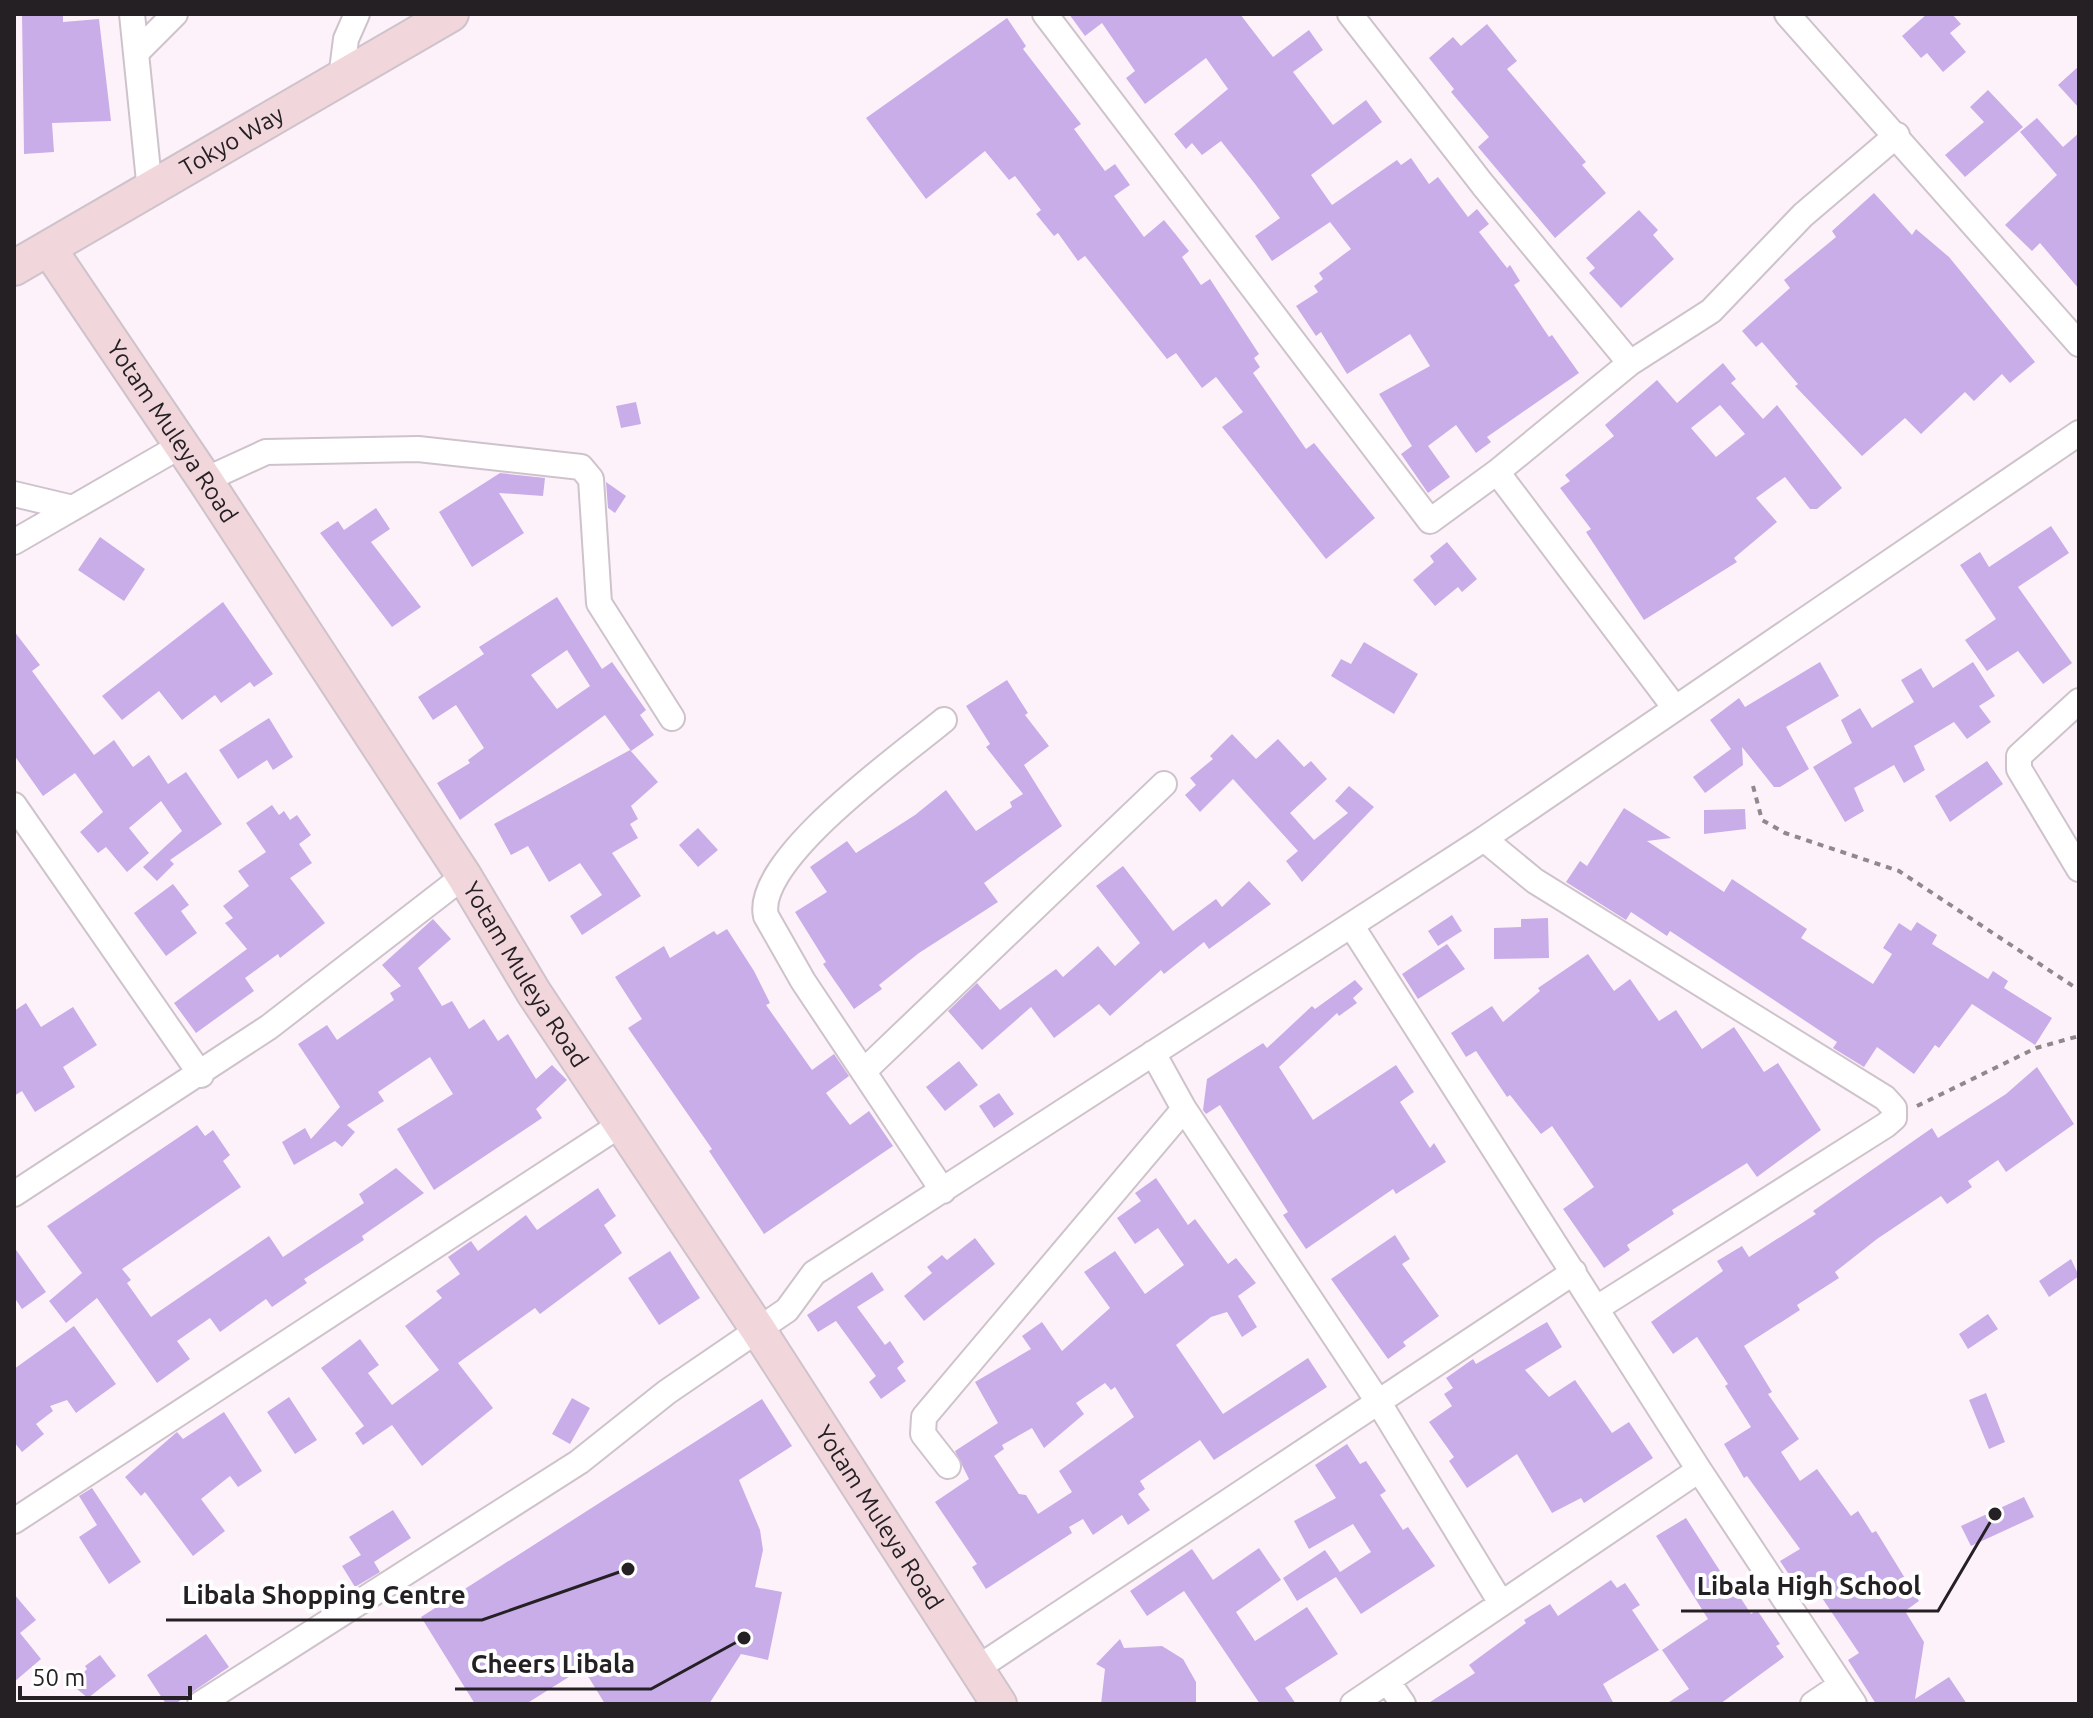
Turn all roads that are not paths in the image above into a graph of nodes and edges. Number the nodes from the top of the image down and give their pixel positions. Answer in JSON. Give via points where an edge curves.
{"nodes":[{"id":1,"x":132,"y":14,"type":"edge"},
{"id":2,"x":175,"y":14,"type":"edge"},
{"id":3,"x":357,"y":14,"type":"edge"},
{"id":4,"x":451,"y":14,"type":"edge"},
{"id":5,"x":1045,"y":14,"type":"edge"},
{"id":6,"x":1350,"y":14,"type":"edge"},
{"id":7,"x":1787,"y":14,"type":"edge"},
{"id":8,"x":138,"y":51,"type":"junction"},
{"id":9,"x":341,"y":78,"type":"junction"},
{"id":10,"x":1897,"y":135,"type":"junction"},
{"id":11,"x":150,"y":191,"type":"junction"},
{"id":12,"x":49,"y":249,"type":"junction"},
{"id":13,"x":14,"y":268,"type":"edge"},
{"id":14,"x":2079,"y":344,"type":"edge"},
{"id":15,"x":1630,"y":363,"type":"junction"},
{"id":16,"x":2079,"y":433,"type":"edge"},
{"id":17,"x":182,"y":445,"type":"junction"},
{"id":18,"x":1497,"y":472,"type":"junction"},
{"id":19,"x":205,"y":480,"type":"junction"},
{"id":20,"x":14,"y":494,"type":"edge"},
{"id":21,"x":73,"y":508,"type":"junction"},
{"id":22,"x":14,"y":542,"type":"edge"},
{"id":23,"x":2079,"y":701,"type":"edge"},
{"id":24,"x":1675,"y":708,"type":"junction"},
{"id":25,"x":672,"y":718,"type":"dead end"},
{"id":26,"x":944,"y":720,"type":"dead end"},
{"id":27,"x":1164,"y":784,"type":"dead end"},
{"id":28,"x":14,"y":805,"type":"edge"},
{"id":29,"x":1484,"y":839,"type":"junction"},
{"id":30,"x":2079,"y":869,"type":"edge"},
{"id":31,"x":464,"y":876,"type":"junction"},
{"id":32,"x":1351,"y":925,"type":"junction"},
{"id":33,"x":1153,"y":1053,"type":"junction"},
{"id":34,"x":864,"y":1071,"type":"junction"},
{"id":35,"x":201,"y":1075,"type":"junction"},
{"id":36,"x":1184,"y":1109,"type":"junction"},
{"id":37,"x":623,"y":1123,"type":"junction"},
{"id":38,"x":943,"y":1191,"type":"junction"},
{"id":39,"x":14,"y":1194,"type":"edge"},
{"id":40,"x":1574,"y":1272,"type":"junction"},
{"id":41,"x":1597,"y":1308,"type":"junction"},
{"id":42,"x":757,"y":1328,"type":"junction"},
{"id":43,"x":1379,"y":1403,"type":"junction"},
{"id":44,"x":948,"y":1466,"type":"dead end"},
{"id":45,"x":1699,"y":1470,"type":"junction"},
{"id":46,"x":14,"y":1521,"type":"edge"},
{"id":47,"x":1501,"y":1603,"type":"junction"},
{"id":48,"x":976,"y":1669,"type":"junction"},
{"id":49,"x":1388,"y":1682,"type":"junction"},
{"id":50,"x":1848,"y":1695,"type":"edge"},
{"id":51,"x":200,"y":1704,"type":"edge"},
{"id":52,"x":999,"y":1704,"type":"edge"},
{"id":53,"x":1353,"y":1704,"type":"edge"},
{"id":54,"x":1403,"y":1704,"type":"edge"},
{"id":55,"x":1813,"y":1704,"type":"edge"}],
"edges":[{"from":1,"to":8,"type":"street"},
{"from":2,"to":8,"type":"street"},
{"from":3,"to":9,"type":"street","via":[[346,39]]},
{"from":4,"to":9,"type":"street","name":"Tokyo Way"},
{"from":5,"to":18,"type":"street","via":[[1430,521]]},
{"from":6,"to":15,"type":"street"},
{"from":7,"to":10,"type":"street"},
{"from":8,"to":11,"type":"street"},
{"from":9,"to":11,"type":"street","name":"Tokyo Way"},
{"from":10,"to":14,"type":"street"},
{"from":10,"to":15,"type":"street","via":[[1803,215],[1711,311]]},
{"from":11,"to":12,"type":"street","name":"Tokyo Way"},
{"from":12,"to":13,"type":"street","name":"Tokyo Way"},
{"from":12,"to":17,"type":"street","name":"Yotam Muleya Road"},
{"from":15,"to":18,"type":"street"},
{"from":16,"to":24,"type":"street"},
{"from":17,"to":19,"type":"street","name":"Yotam Muleya Road"},
{"from":17,"to":21,"type":"street"},
{"from":18,"to":24,"type":"street"},
{"from":19,"to":25,"type":"street","via":[[266,452],[418,449],[581,467],[591,479],[599,603]]},
{"from":19,"to":31,"type":"street","name":"Yotam Muleya Road"},
{"from":20,"to":21,"type":"street"},
{"from":21,"to":22,"type":"street"},
{"from":23,"to":30,"type":"street","via":[[2019,756],[2022,778]]},
{"from":24,"to":29,"type":"street"},
{"from":26,"to":34,"type":"street","via":[[818,825],[787,856],[765,893],[766,916],[775,933]]},
{"from":27,"to":34,"type":"street"},
{"from":28,"to":35,"type":"street"},
{"from":29,"to":32,"type":"street"},
{"from":29,"to":41,"type":"street","via":[[1535,881],[1894,1108],[1894,1118]]},
{"from":31,"to":35,"type":"street"},
{"from":31,"to":37,"type":"street","name":"Yotam Muleya Road","via":[[534,993]]},
{"from":32,"to":33,"type":"street"},
{"from":32,"to":40,"type":"street"},
{"from":33,"to":36,"type":"street"},
{"from":33,"to":38,"type":"street"},
{"from":34,"to":38,"type":"street"},
{"from":35,"to":39,"type":"street"},
{"from":36,"to":43,"type":"street"},
{"from":36,"to":44,"type":"street","via":[[924,1417],[923,1434]]},
{"from":37,"to":42,"type":"street","name":"Yotam Muleya Road"},
{"from":37,"to":46,"type":"street"},
{"from":38,"to":42,"type":"street","via":[[814,1273],[787,1310]]},
{"from":40,"to":41,"type":"street"},
{"from":40,"to":43,"type":"street"},
{"from":41,"to":45,"type":"street"},
{"from":42,"to":48,"type":"street","name":"Yotam Muleya Road"},
{"from":42,"to":51,"type":"street","via":[[579,1462]]},
{"from":43,"to":47,"type":"street"},
{"from":43,"to":48,"type":"street"},
{"from":45,"to":47,"type":"street"},
{"from":45,"to":50,"type":"street"},
{"from":47,"to":49,"type":"street"},
{"from":48,"to":52,"type":"street","name":"Yotam Muleya Road"},
{"from":49,"to":53,"type":"street"},
{"from":49,"to":54,"type":"street"},
{"from":50,"to":55,"type":"street"}]}
